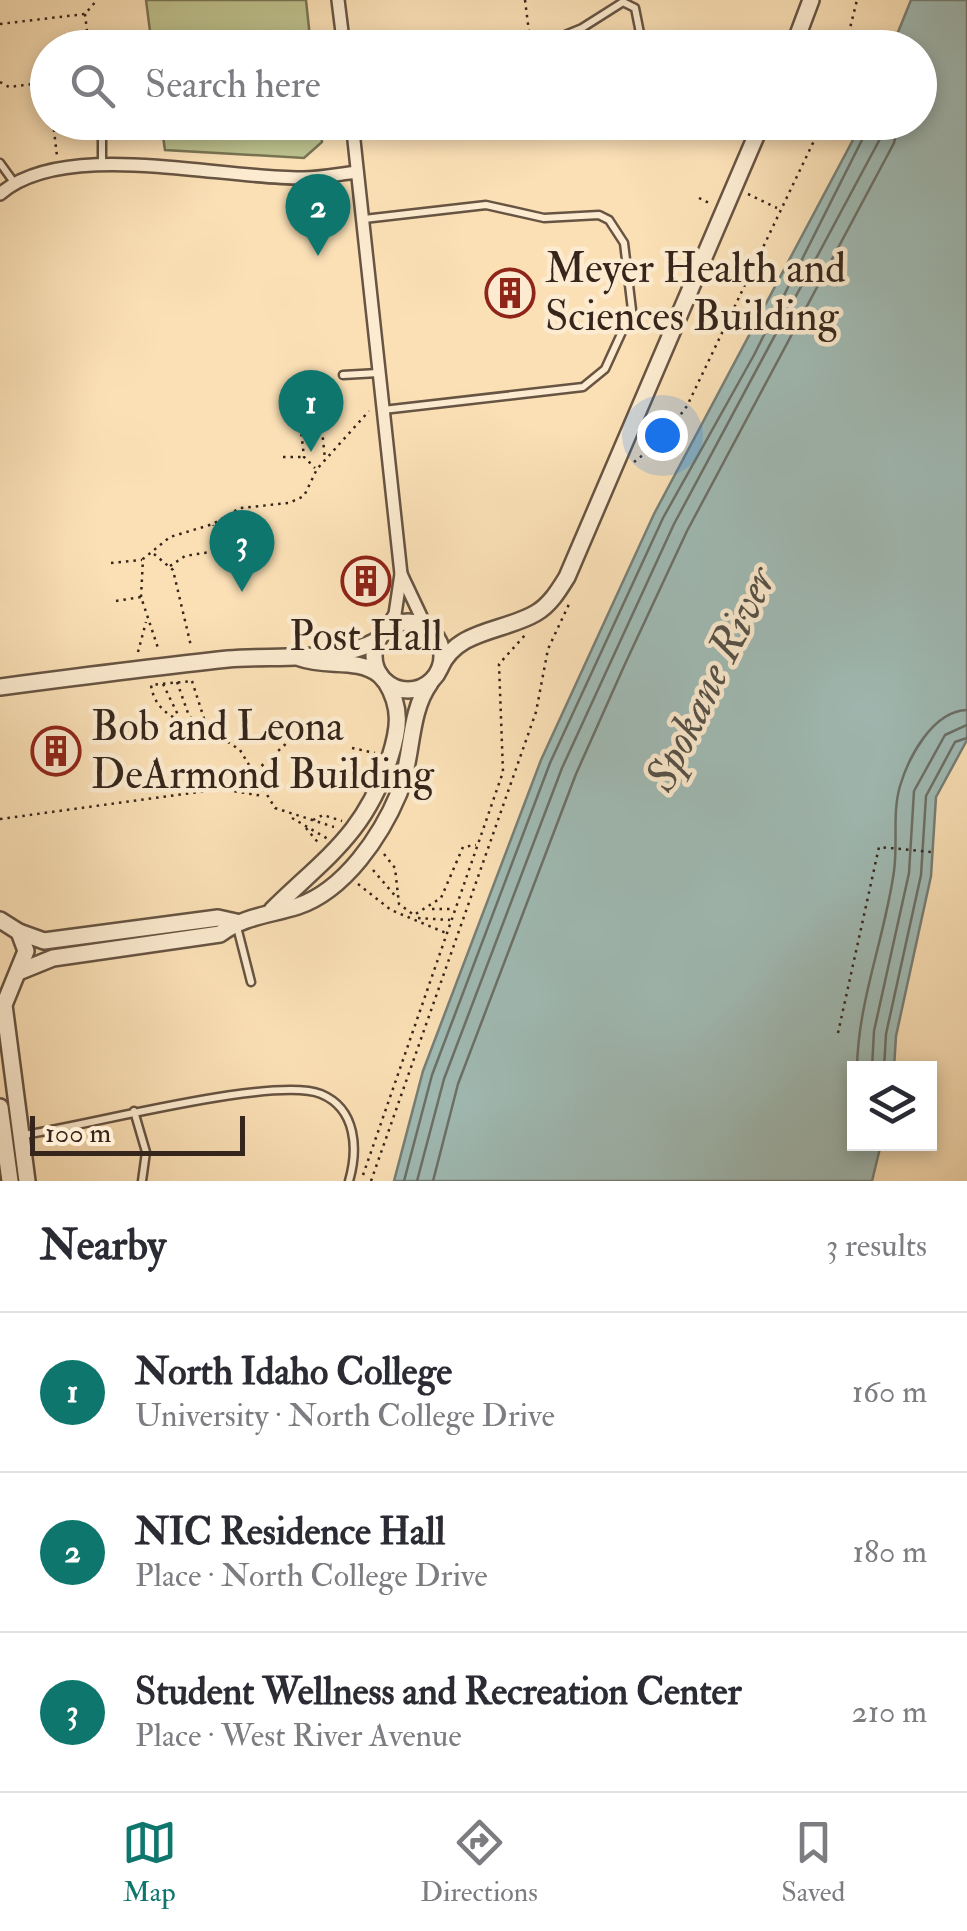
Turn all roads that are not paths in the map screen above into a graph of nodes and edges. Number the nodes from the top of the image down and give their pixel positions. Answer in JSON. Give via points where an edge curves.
{"nodes":[{"id":1,"x":338,"y":0,"type":"edge"},
{"id":2,"x":811,"y":0,"type":"edge"},
{"id":3,"x":342,"y":30,"type":"edge"},
{"id":4,"x":577,"y":30,"type":"edge"},
{"id":5,"x":642,"y":30,"type":"edge"},
{"id":6,"x":800,"y":30,"type":"edge"},
{"id":7,"x":102,"y":140,"type":"edge"},
{"id":8,"x":354,"y":140,"type":"edge"},
{"id":9,"x":754,"y":140,"type":"edge"},
{"id":10,"x":0,"y":163,"type":"edge"},
{"id":11,"x":102,"y":165,"type":"junction"},
{"id":12,"x":357,"y":172,"type":"junction"},
{"id":13,"x":14,"y":181,"type":"junction"},
{"id":14,"x":0,"y":194,"type":"edge"},
{"id":15,"x":362,"y":219,"type":"junction"},
{"id":16,"x":379,"y":373,"type":"junction"},
{"id":17,"x":343,"y":375,"type":"dead end"},
{"id":18,"x":383,"y":410,"type":"junction"},
{"id":19,"x":401,"y":574,"type":"junction"},
{"id":20,"x":426,"y":627,"type":"junction"},
{"id":21,"x":381,"y":637,"type":"junction"},
{"id":22,"x":300,"y":658,"type":"junction"},
{"id":23,"x":440,"y":668,"type":"junction"},
{"id":24,"x":383,"y":679,"type":"junction"},
{"id":25,"x":430,"y":683,"type":"junction"},
{"id":26,"x":0,"y":687,"type":"edge"},
{"id":27,"x":272,"y":910,"type":"junction"},
{"id":28,"x":1,"y":920,"type":"edge"},
{"id":29,"x":236,"y":922,"type":"junction"},
{"id":30,"x":19,"y":932,"type":"junction"},
{"id":31,"x":12,"y":979,"type":"edge"},
{"id":32,"x":251,"y":982,"type":"dead end"},
{"id":33,"x":0,"y":1107,"type":"edge"},
{"id":34,"x":134,"y":1111,"type":"junction"},
{"id":35,"x":21,"y":1136,"type":"junction"},
{"id":36,"x":10,"y":1181,"type":"edge"},
{"id":37,"x":27,"y":1181,"type":"edge"},
{"id":38,"x":142,"y":1181,"type":"edge"},
{"id":39,"x":348,"y":1181,"type":"edge"}],
"edges":[{"from":1,"to":3,"type":"street"},
{"from":2,"to":6,"type":"street"},
{"from":4,"to":5,"type":"lane","via":[[623,2],[635,8]]},
{"from":7,"to":11,"type":"lane"},
{"from":8,"to":12,"type":"street"},
{"from":9,"to":23,"type":"street","via":[[567,576],[536,614],[453,648]]},
{"from":10,"to":13,"type":"lane"},
{"from":11,"to":12,"type":"street","via":[[302,178]]},
{"from":11,"to":13,"type":"street","via":[[58,166]]},
{"from":12,"to":15,"type":"street"},
{"from":13,"to":14,"type":"street"},
{"from":15,"to":16,"type":"street"},
{"from":15,"to":18,"type":"lane","via":[[486,205],[544,218],[599,214],[624,243],[632,294],[627,324],[604,369],[583,387]]},
{"from":16,"to":17,"type":"lane"},
{"from":16,"to":18,"type":"street"},
{"from":18,"to":19,"type":"street"},
{"from":19,"to":20,"type":"street"},
{"from":19,"to":21,"type":"street","via":[[395,614]]},
{"from":20,"to":21,"type":"street","via":[[399,624]]},
{"from":20,"to":23,"type":"street","via":[[442,649]]},
{"from":21,"to":22,"type":"street","via":[[362,648]]},
{"from":21,"to":24,"type":"street","via":[[374,658]]},
{"from":22,"to":24,"type":"street","via":[[362,665]]},
{"from":22,"to":26,"type":"street","via":[[232,659],[162,675]]},
{"from":23,"to":25,"type":"street"},
{"from":24,"to":25,"type":"street","via":[[403,690]]},
{"from":24,"to":27,"type":"street","via":[[396,700],[398,725],[376,798],[350,838]]},
{"from":25,"to":27,"type":"street","via":[[419,703],[401,788],[380,830],[326,889],[299,906]]},
{"from":27,"to":29,"type":"street"},
{"from":28,"to":30,"type":"street"},
{"from":29,"to":30,"type":"street","via":[[218,918],[44,942]]},
{"from":29,"to":31,"type":"street","via":[[220,934],[53,958]]},
{"from":29,"to":32,"type":"lane"},
{"from":30,"to":31,"type":"street","via":[[26,951]]},
{"from":31,"to":35,"type":"street","via":[[5,1012]]},
{"from":33,"to":36,"type":"street"},
{"from":34,"to":35,"type":"lane"},
{"from":34,"to":38,"type":"lane","via":[[146,1152]]},
{"from":34,"to":39,"type":"lane","via":[[319,1093],[339,1105],[350,1124],[355,1144]]},
{"from":35,"to":37,"type":"street"}]}
